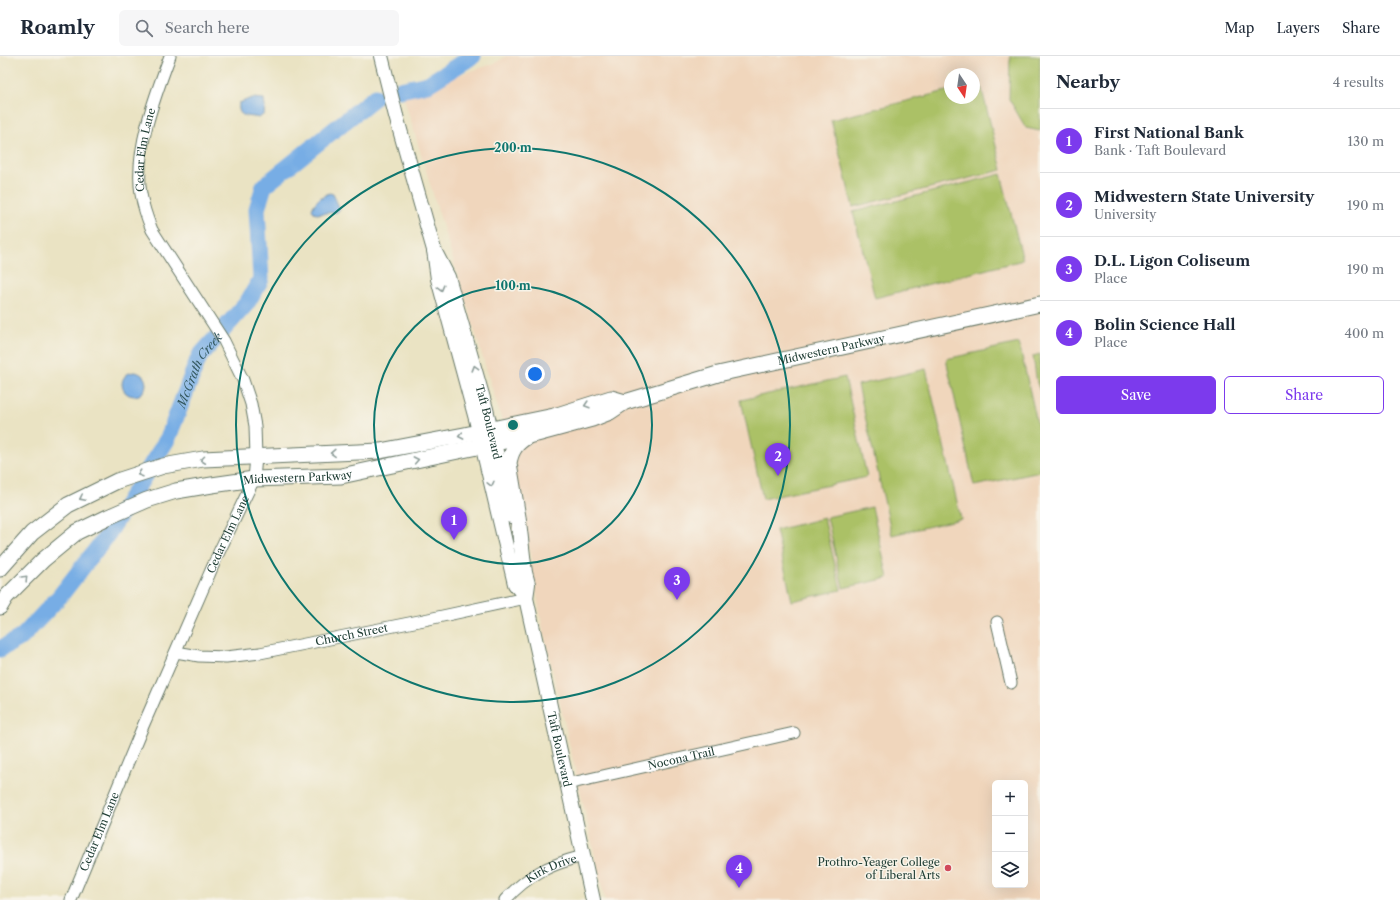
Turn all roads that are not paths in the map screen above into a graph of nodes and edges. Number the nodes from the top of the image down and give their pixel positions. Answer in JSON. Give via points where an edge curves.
{"nodes":[{"id":1,"x":170,"y":56,"type":"edge"},
{"id":2,"x":381,"y":56,"type":"edge"},
{"id":3,"x":1040,"y":304,"type":"edge"},
{"id":4,"x":625,"y":402,"type":"junction"},
{"id":5,"x":528,"y":436,"type":"junction"},
{"id":6,"x":487,"y":438,"type":"junction"},
{"id":7,"x":256,"y":457,"type":"junction"},
{"id":8,"x":254,"y":480,"type":"junction"},
{"id":9,"x":0,"y":569,"type":"edge"},
{"id":10,"x":524,"y":569,"type":"junction"},
{"id":11,"x":526,"y":598,"type":"junction"},
{"id":12,"x":2,"y":599,"type":"edge"},
{"id":13,"x":997,"y":622,"type":"dead end"},
{"id":14,"x":176,"y":652,"type":"junction"},
{"id":15,"x":1011,"y":683,"type":"dead end"},
{"id":16,"x":794,"y":733,"type":"dead end"},
{"id":17,"x":567,"y":784,"type":"junction"},
{"id":18,"x":583,"y":856,"type":"junction"},
{"id":19,"x":71,"y":900,"type":"edge"},
{"id":20,"x":505,"y":900,"type":"edge"},
{"id":21,"x":593,"y":900,"type":"edge"}],
"edges":[{"from":1,"to":7,"type":"street","name":"Cedar Elm Lane","via":[[155,95],[141,155],[141,194],[152,230],[224,341],[243,380],[255,426]]},
{"from":2,"to":6,"type":"street","name":"Taft Boulevard","via":[[434,250],[448,277]]},
{"from":3,"to":4,"type":"main road","name":"Midwestern Parkway","via":[[726,372]]},
{"from":4,"to":5,"type":"main road","name":"Midwestern Parkway","via":[[610,412],[592,419]]},
{"from":4,"to":6,"type":"main road","name":"Midwestern Parkway","one_way":true,"via":[[611,398]]},
{"from":5,"to":6,"type":"main road","name":"Midwestern Parkway"},
{"from":5,"to":10,"type":"main road","via":[[514,447],[509,463]]},
{"from":6,"to":7,"type":"main road","name":"Midwestern Parkway","one_way":true,"via":[[380,451]]},
{"from":8,"to":6,"type":"main road","name":"Midwestern Parkway","one_way":true,"via":[[341,476]]},
{"from":6,"to":10,"type":"street","name":"Taft Boulevard"},
{"from":6,"to":11,"type":"street","name":"Taft Boulevard","one_way":true,"via":[[515,584]]},
{"from":7,"to":8,"type":"street","name":"Cedar Elm Lane"},
{"from":7,"to":9,"type":"main road","name":"Midwestern Parkway","one_way":true,"via":[[203,459],[163,466],[117,481],[68,505],[32,533]]},
{"from":12,"to":8,"type":"main road","name":"Midwestern Parkway","one_way":true,"via":[[77,532],[108,517],[176,491]]},
{"from":8,"to":14,"type":"street","name":"Cedar Elm Lane","via":[[219,552]]},
{"from":10,"to":11,"type":"street","name":"Taft Boulevard","via":[[528,584]]},
{"from":11,"to":14,"type":"street","name":"Church Street","via":[[260,653],[226,657]]},
{"from":11,"to":17,"type":"street","name":"Taft Boulevard"},
{"from":13,"to":15,"type":"street"},
{"from":14,"to":19,"type":"street","name":"Cedar Elm Lane"},
{"from":16,"to":17,"type":"street","name":"Nocona Trail"},
{"from":17,"to":18,"type":"street","name":"Taft Boulevard"},
{"from":18,"to":20,"type":"street","name":"Kirk Drive","via":[[558,863],[537,873],[518,886]]},
{"from":18,"to":21,"type":"street","name":"Taft Boulevard"}]}
